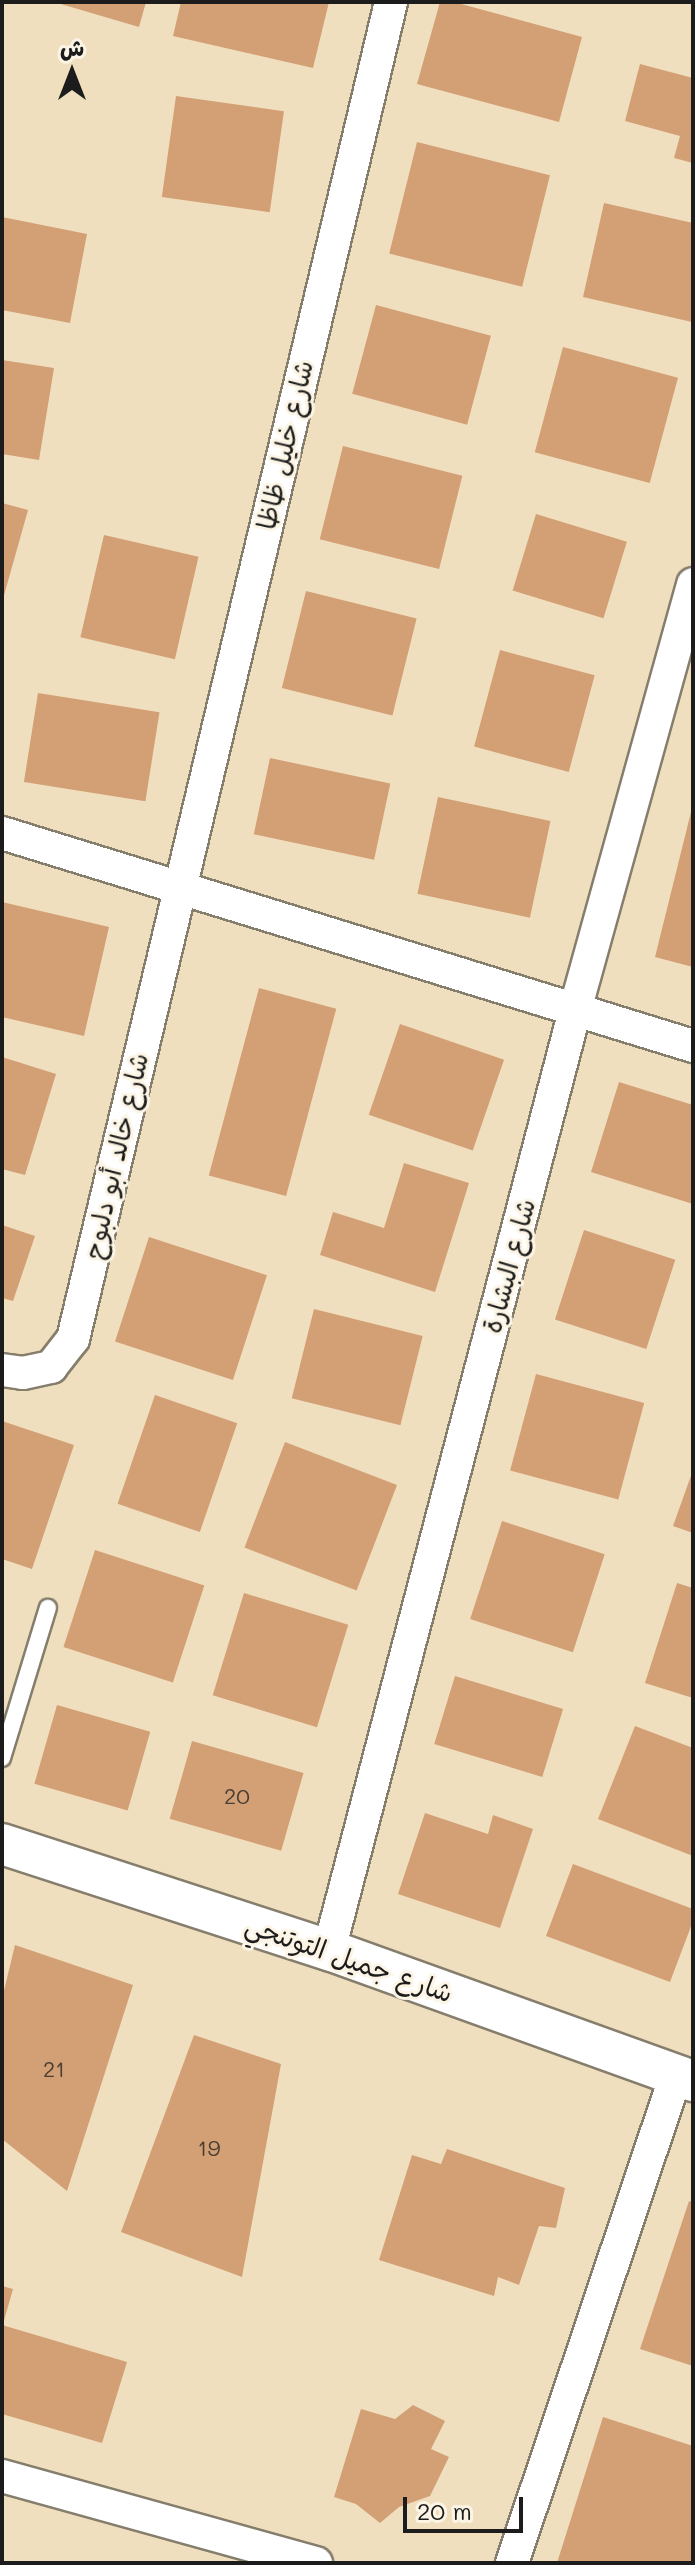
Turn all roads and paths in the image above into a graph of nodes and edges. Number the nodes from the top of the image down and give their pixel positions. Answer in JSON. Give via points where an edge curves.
{"nodes":[{"id":1,"x":391,"y":2,"type":"edge"},
{"id":2,"x":693,"y":584,"type":"edge"},
{"id":3,"x":2,"y":833,"type":"edge"},
{"id":4,"x":180,"y":888,"type":"junction"},
{"id":5,"x":575,"y":1010,"type":"junction"},
{"id":6,"x":693,"y":1046,"type":"edge"},
{"id":7,"x":2,"y":1370,"type":"edge"},
{"id":8,"x":48,"y":1608,"type":"dead end"},
{"id":9,"x":2,"y":1758,"type":"edge"},
{"id":10,"x":2,"y":1844,"type":"edge"},
{"id":11,"x":329,"y":1950,"type":"junction"},
{"id":12,"x":684,"y":2078,"type":"edge"},
{"id":13,"x":2,"y":2476,"type":"edge"},
{"id":14,"x":316,"y":2563,"type":"edge"},
{"id":15,"x":512,"y":2563,"type":"edge"}],
"edges":[{"from":1,"to":4,"type":"street","name":"شارع خليل ظاظا"},
{"from":2,"to":5,"type":"street","name":"شارع البشارة"},
{"from":3,"to":4,"type":"street"},
{"from":4,"to":5,"type":"street"},
{"from":4,"to":7,"type":"street","name":"شارع خالد أبو دلبوح","via":[[73,1339],[51,1367],[23,1373]]},
{"from":5,"to":6,"type":"street"},
{"from":5,"to":11,"type":"street","name":"شارع البشارة"},
{"from":8,"to":9,"type":"lane"},
{"from":10,"to":11,"type":"street","name":"شارع جميل التوتنجي"},
{"from":11,"to":12,"type":"street","name":"شارع جميل التوتنجي"},
{"from":12,"to":15,"type":"street"},
{"from":13,"to":14,"type":"street"}]}
